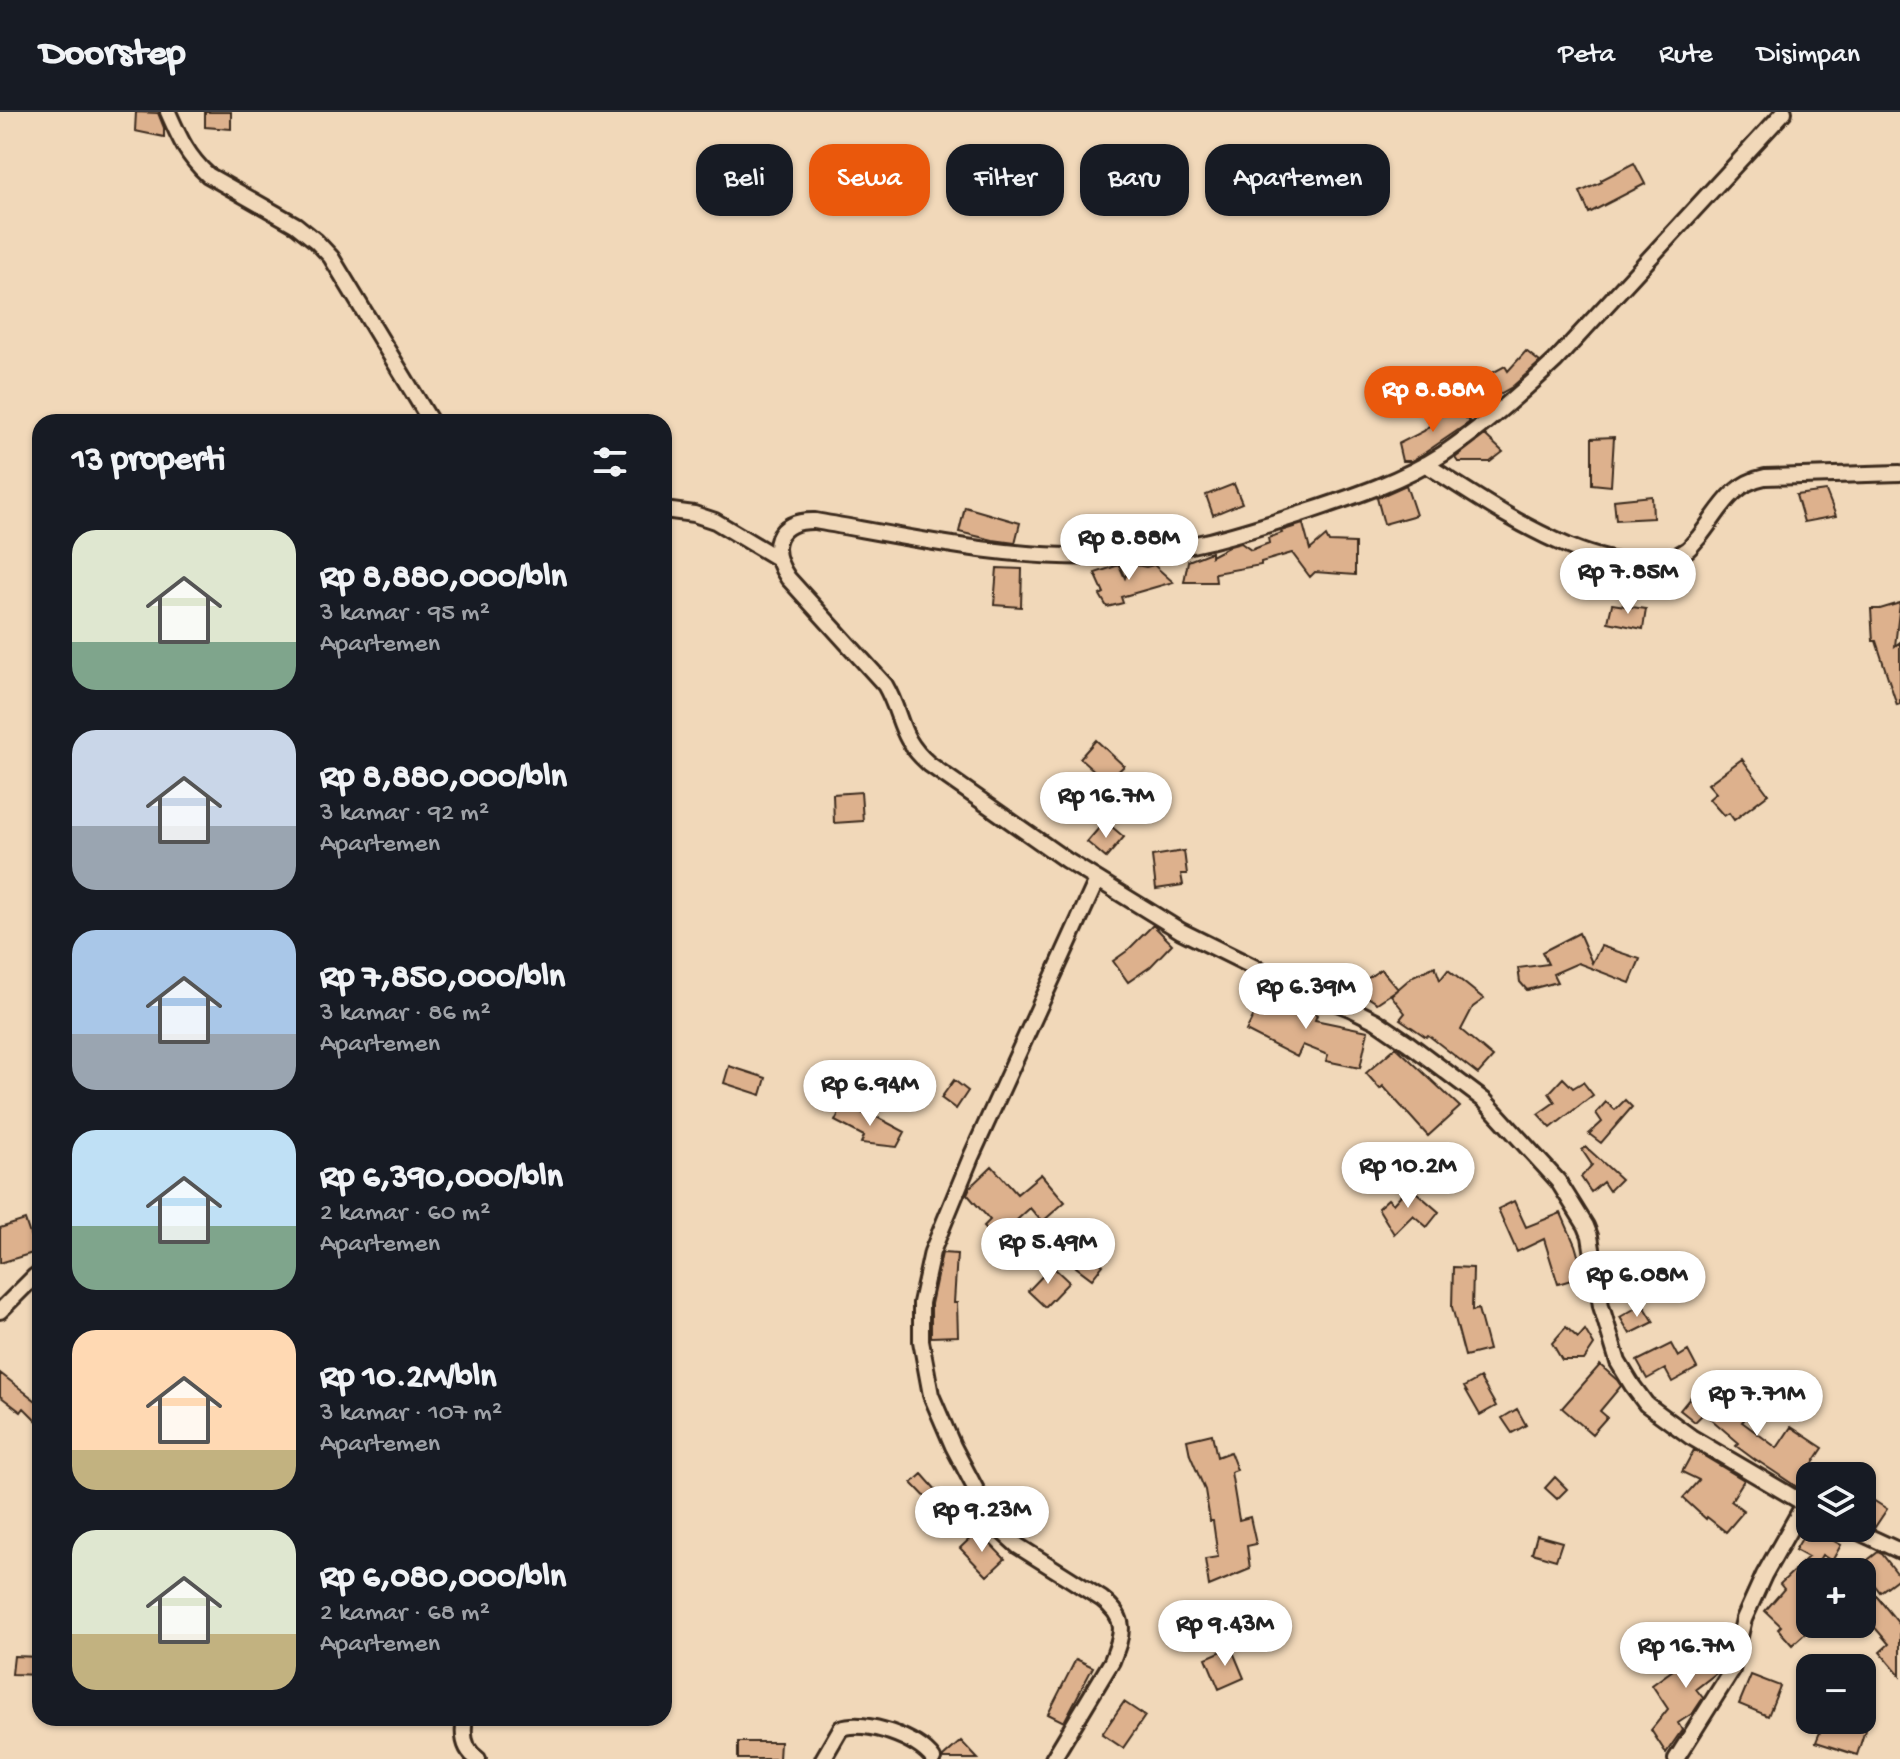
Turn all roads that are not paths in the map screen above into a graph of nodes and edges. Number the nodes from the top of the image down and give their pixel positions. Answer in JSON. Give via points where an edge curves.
{"nodes":[{"id":1,"x":168,"y":112,"type":"edge"},
{"id":2,"x":1784,"y":112,"type":"edge"},
{"id":3,"x":426,"y":414,"type":"edge"},
{"id":4,"x":1425,"y":464,"type":"junction"},
{"id":5,"x":1900,"y":473,"type":"edge"},
{"id":6,"x":672,"y":511,"type":"edge"},
{"id":7,"x":777,"y":558,"type":"junction"},
{"id":8,"x":1097,"y":880,"type":"junction"},
{"id":9,"x":32,"y":1279,"type":"edge"},
{"id":10,"x":0,"y":1311,"type":"edge"},
{"id":11,"x":1796,"y":1499,"type":"edge"},
{"id":12,"x":1796,"y":1524,"type":"edge"},
{"id":13,"x":1876,"y":1540,"type":"edge"},
{"id":14,"x":1900,"y":1551,"type":"edge"},
{"id":15,"x":464,"y":1726,"type":"edge"},
{"id":16,"x":478,"y":1759,"type":"edge"},
{"id":17,"x":823,"y":1759,"type":"edge"},
{"id":18,"x":933,"y":1759,"type":"edge"},
{"id":19,"x":1053,"y":1759,"type":"edge"},
{"id":20,"x":1676,"y":1759,"type":"edge"}],
"edges":[{"from":1,"to":3,"type":"street","via":[[187,153],[208,175],[306,231],[331,257]]},
{"from":2,"to":4,"type":"street","via":[[1555,361],[1480,426]]},
{"from":4,"to":5,"type":"street","via":[[1548,538],[1630,563],[1673,558],[1688,549],[1735,490],[1755,479]]},
{"from":4,"to":7,"type":"street","via":[[1358,495],[1241,534],[1159,552],[1006,552],[802,520],[780,535]]},
{"from":6,"to":7,"type":"street","via":[[715,521]]},
{"from":7,"to":8,"type":"street","via":[[788,578],[885,685],[905,736],[919,755]]},
{"from":8,"to":11,"type":"street","via":[[1234,958],[1376,1021],[1485,1101],[1558,1181],[1586,1226],[1618,1362],[1646,1404]]},
{"from":8,"to":19,"type":"street","via":[[971,1157],[932,1252],[921,1303],[921,1341],[931,1395],[997,1527],[1102,1599],[1121,1622],[1112,1661]]},
{"from":9,"to":10,"type":"street"},
{"from":12,"to":20,"type":"street","via":[[1744,1619],[1732,1670]]},
{"from":13,"to":14,"type":"street"},
{"from":15,"to":16,"type":"street","via":[[466,1747]]},
{"from":17,"to":18,"type":"street","via":[[837,1733],[849,1726],[911,1740]]}]}
